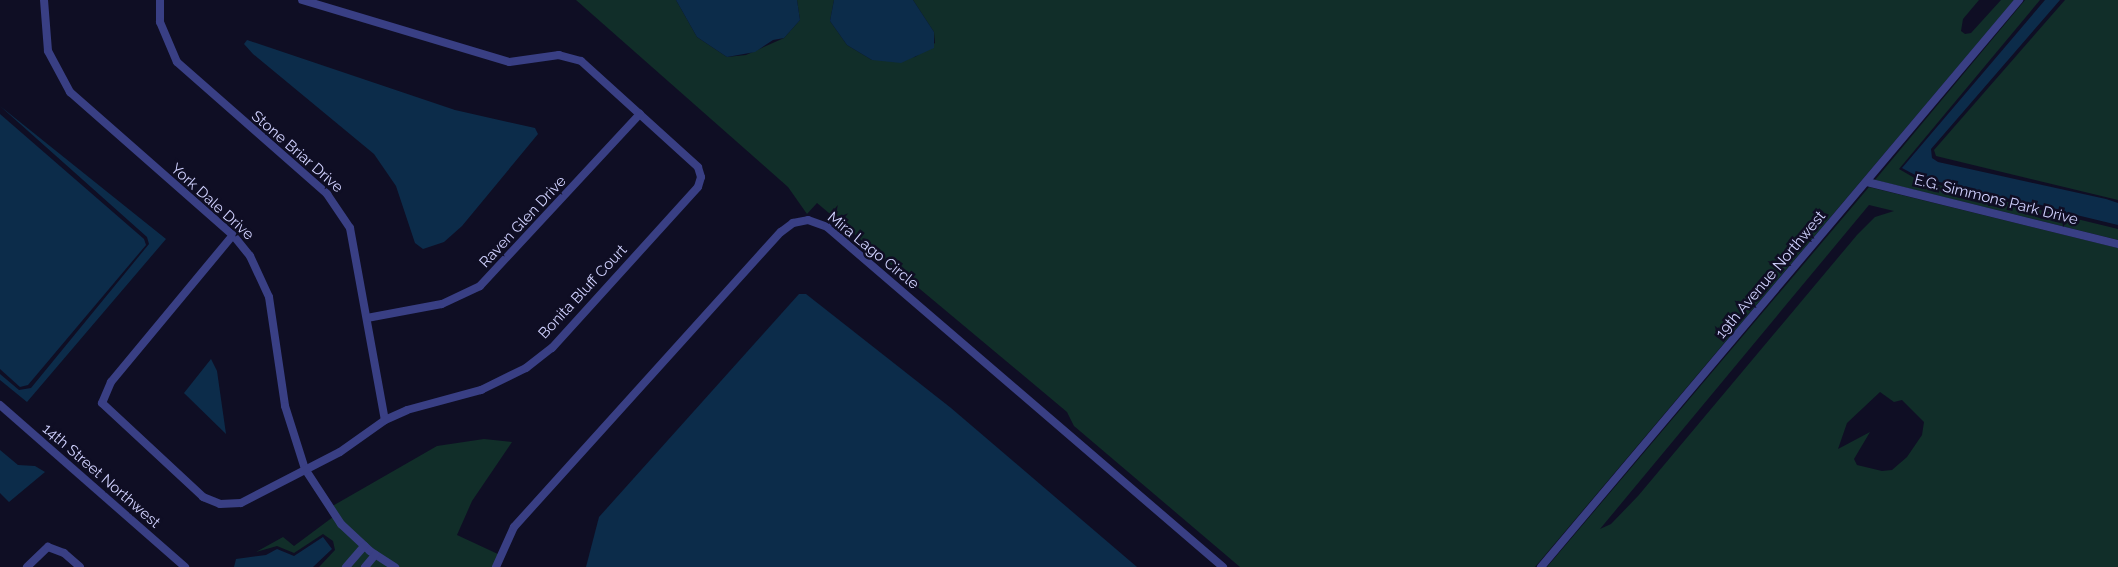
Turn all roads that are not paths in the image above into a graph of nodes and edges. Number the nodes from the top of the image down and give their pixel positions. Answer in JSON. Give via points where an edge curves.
{"nodes":[{"id":1,"x":45,"y":0,"type":"edge"},
{"id":2,"x":160,"y":0,"type":"edge"},
{"id":3,"x":302,"y":0,"type":"edge"},
{"id":4,"x":2019,"y":0,"type":"edge"},
{"id":5,"x":640,"y":114,"type":"junction"},
{"id":6,"x":1867,"y":182,"type":"junction"},
{"id":7,"x":233,"y":235,"type":"junction"},
{"id":8,"x":2118,"y":244,"type":"edge"},
{"id":9,"x":367,"y":318,"type":"junction"},
{"id":10,"x":0,"y":405,"type":"edge"},
{"id":11,"x":385,"y":420,"type":"junction"},
{"id":12,"x":305,"y":470,"type":"junction"},
{"id":13,"x":364,"y":546,"type":"junction"},
{"id":14,"x":375,"y":555,"type":"junction"},
{"id":15,"x":27,"y":567,"type":"edge"},
{"id":16,"x":80,"y":567,"type":"edge"},
{"id":17,"x":185,"y":567,"type":"edge"},
{"id":18,"x":346,"y":567,"type":"edge"},
{"id":19,"x":365,"y":567,"type":"edge"},
{"id":20,"x":396,"y":567,"type":"edge"},
{"id":21,"x":496,"y":567,"type":"edge"},
{"id":22,"x":1222,"y":567,"type":"edge"},
{"id":23,"x":1541,"y":567,"type":"edge"}],
"edges":[{"from":1,"to":7,"type":"street","name":"York Dale Drive","via":[[48,51],[70,92]]},
{"from":2,"to":9,"type":"street","name":"Stone Briar Drive","via":[[160,22],[177,62],[339,207],[350,228]]},
{"from":3,"to":5,"type":"street","name":"Bonita Bluff Court","via":[[509,63],[570,57],[581,61]]},
{"from":4,"to":6,"type":"street","name":"19th Avenue Northwest"},
{"from":5,"to":9,"type":"street","name":"Raven Glen Drive","via":[[480,286],[442,304]]},
{"from":5,"to":11,"type":"street","name":"Bonita Bluff Court","via":[[698,167],[698,187],[552,348],[526,368],[481,390],[428,402]]},
{"from":6,"to":8,"type":"street","name":"E.G. Simmons Park Drive"},
{"from":6,"to":23,"type":"street","name":"19th Avenue Northwest"},
{"from":7,"to":12,"type":"street","name":"York Dale Drive","via":[[250,256],[269,297],[285,406]]},
{"from":7,"to":12,"type":"street","name":"Bonita Bluff Court","via":[[111,382],[102,403],[203,497],[220,504],[241,503]]},
{"from":9,"to":11,"type":"street","name":"Stone Briar Drive"},
{"from":10,"to":17,"type":"street","name":"14th Street Northwest"},
{"from":11,"to":12,"type":"street","name":"Bonita Bluff Court","via":[[340,452]]},
{"from":12,"to":13,"type":"street","name":"York Dale Drive","via":[[341,524]]},
{"from":13,"to":14,"type":"street","name":"York Dale Drive"},
{"from":13,"to":18,"type":"street"},
{"from":14,"to":19,"type":"street"},
{"from":14,"to":20,"type":"street","name":"York Dale Drive"},
{"from":15,"to":16,"type":"street","via":[[48,547],[64,553]]},
{"from":21,"to":22,"type":"street","name":"Mira Lago Circle","via":[[514,526],[781,232],[793,223],[808,220],[827,227]]}]}
